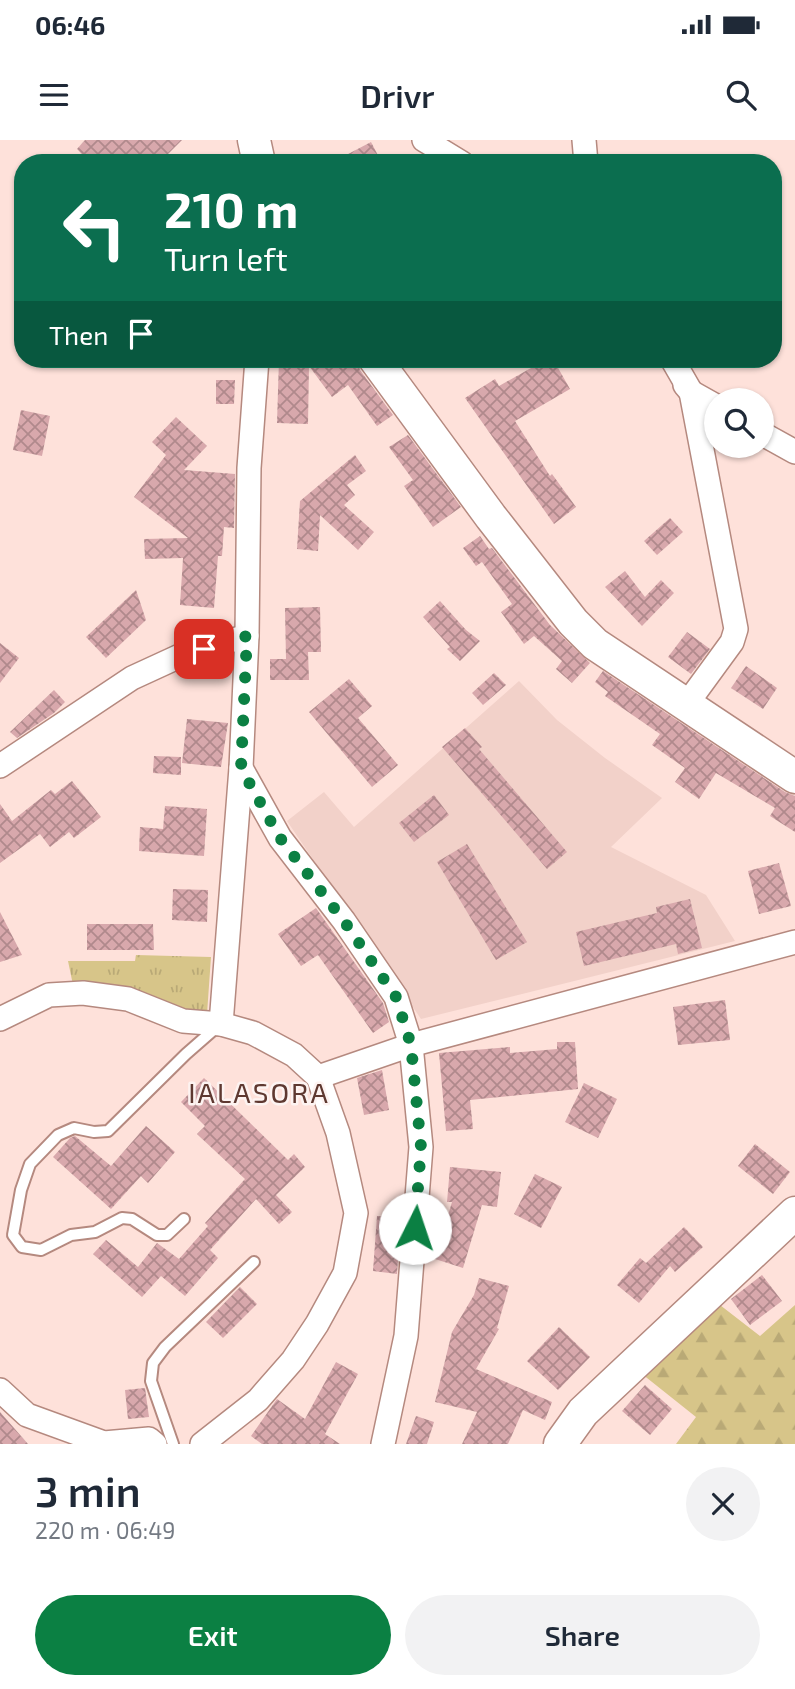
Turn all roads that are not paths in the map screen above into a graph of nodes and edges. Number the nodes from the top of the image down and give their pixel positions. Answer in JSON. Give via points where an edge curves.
{"nodes":[{"id":1,"x":425,"y":140,"type":"edge"},
{"id":2,"x":448,"y":154,"type":"edge"},
{"id":3,"x":256,"y":368,"type":"edge"},
{"id":4,"x":382,"y":368,"type":"edge"},
{"id":5,"x":671,"y":368,"type":"edge"},
{"id":6,"x":677,"y":368,"type":"edge"},
{"id":7,"x":691,"y":392,"type":"junction"},
{"id":8,"x":704,"y":399,"type":"edge"},
{"id":9,"x":774,"y":440,"type":"edge"},
{"id":10,"x":795,"y":452,"type":"edge"},
{"id":11,"x":247,"y":636,"type":"junction"},
{"id":12,"x":686,"y":705,"type":"junction"},
{"id":13,"x":0,"y":766,"type":"edge"},
{"id":14,"x":241,"y":768,"type":"junction"},
{"id":15,"x":795,"y":777,"type":"edge"},
{"id":16,"x":795,"y":942,"type":"edge"},
{"id":17,"x":0,"y":1019,"type":"edge"},
{"id":18,"x":221,"y":1024,"type":"junction"},
{"id":19,"x":411,"y":1045,"type":"junction"},
{"id":20,"x":318,"y":1077,"type":"junction"},
{"id":21,"x":795,"y":1213,"type":"edge"},
{"id":22,"x":184,"y":1219,"type":"dead end"},
{"id":23,"x":254,"y":1262,"type":"dead end"},
{"id":24,"x":0,"y":1390,"type":"edge"},
{"id":25,"x":155,"y":1444,"type":"edge"},
{"id":26,"x":173,"y":1444,"type":"edge"},
{"id":27,"x":202,"y":1444,"type":"edge"},
{"id":28,"x":383,"y":1444,"type":"edge"},
{"id":29,"x":560,"y":1444,"type":"edge"}],
"edges":[{"from":1,"to":2,"type":"street"},
{"from":3,"to":11,"type":"street","via":[[249,468]]},
{"from":4,"to":12,"type":"main road","via":[[573,622],[595,645]]},
{"from":5,"to":7,"type":"street"},
{"from":6,"to":7,"type":"street"},
{"from":7,"to":8,"type":"street"},
{"from":7,"to":12,"type":"street","via":[[736,629],[732,642]]},
{"from":9,"to":10,"type":"street"},
{"from":11,"to":13,"type":"street","via":[[182,655],[132,678]]},
{"from":11,"to":14,"type":"street"},
{"from":12,"to":15,"type":"main road"},
{"from":14,"to":18,"type":"street"},
{"from":14,"to":19,"type":"street","via":[[280,838],[396,997]]},
{"from":16,"to":19,"type":"street"},
{"from":17,"to":18,"type":"street","via":[[49,995],[83,993],[128,999],[183,1021]]},
{"from":18,"to":20,"type":"street","via":[[253,1033],[294,1055]]},
{"from":18,"to":22,"type":"lane","via":[[108,1131],[74,1128],[58,1135],[30,1164],[13,1235],[22,1247],[41,1250],[122,1218],[157,1235],[167,1235]]},
{"from":19,"to":20,"type":"street"},
{"from":19,"to":28,"type":"street","via":[[421,1147],[406,1336]]},
{"from":20,"to":27,"type":"street","via":[[338,1133],[356,1213],[345,1273],[293,1360],[258,1400]]},
{"from":21,"to":29,"type":"main road","via":[[583,1412]]},
{"from":23,"to":26,"type":"lane","via":[[164,1347],[153,1363],[152,1381]]},
{"from":24,"to":25,"type":"street","via":[[27,1415],[104,1443],[149,1439]]}]}
